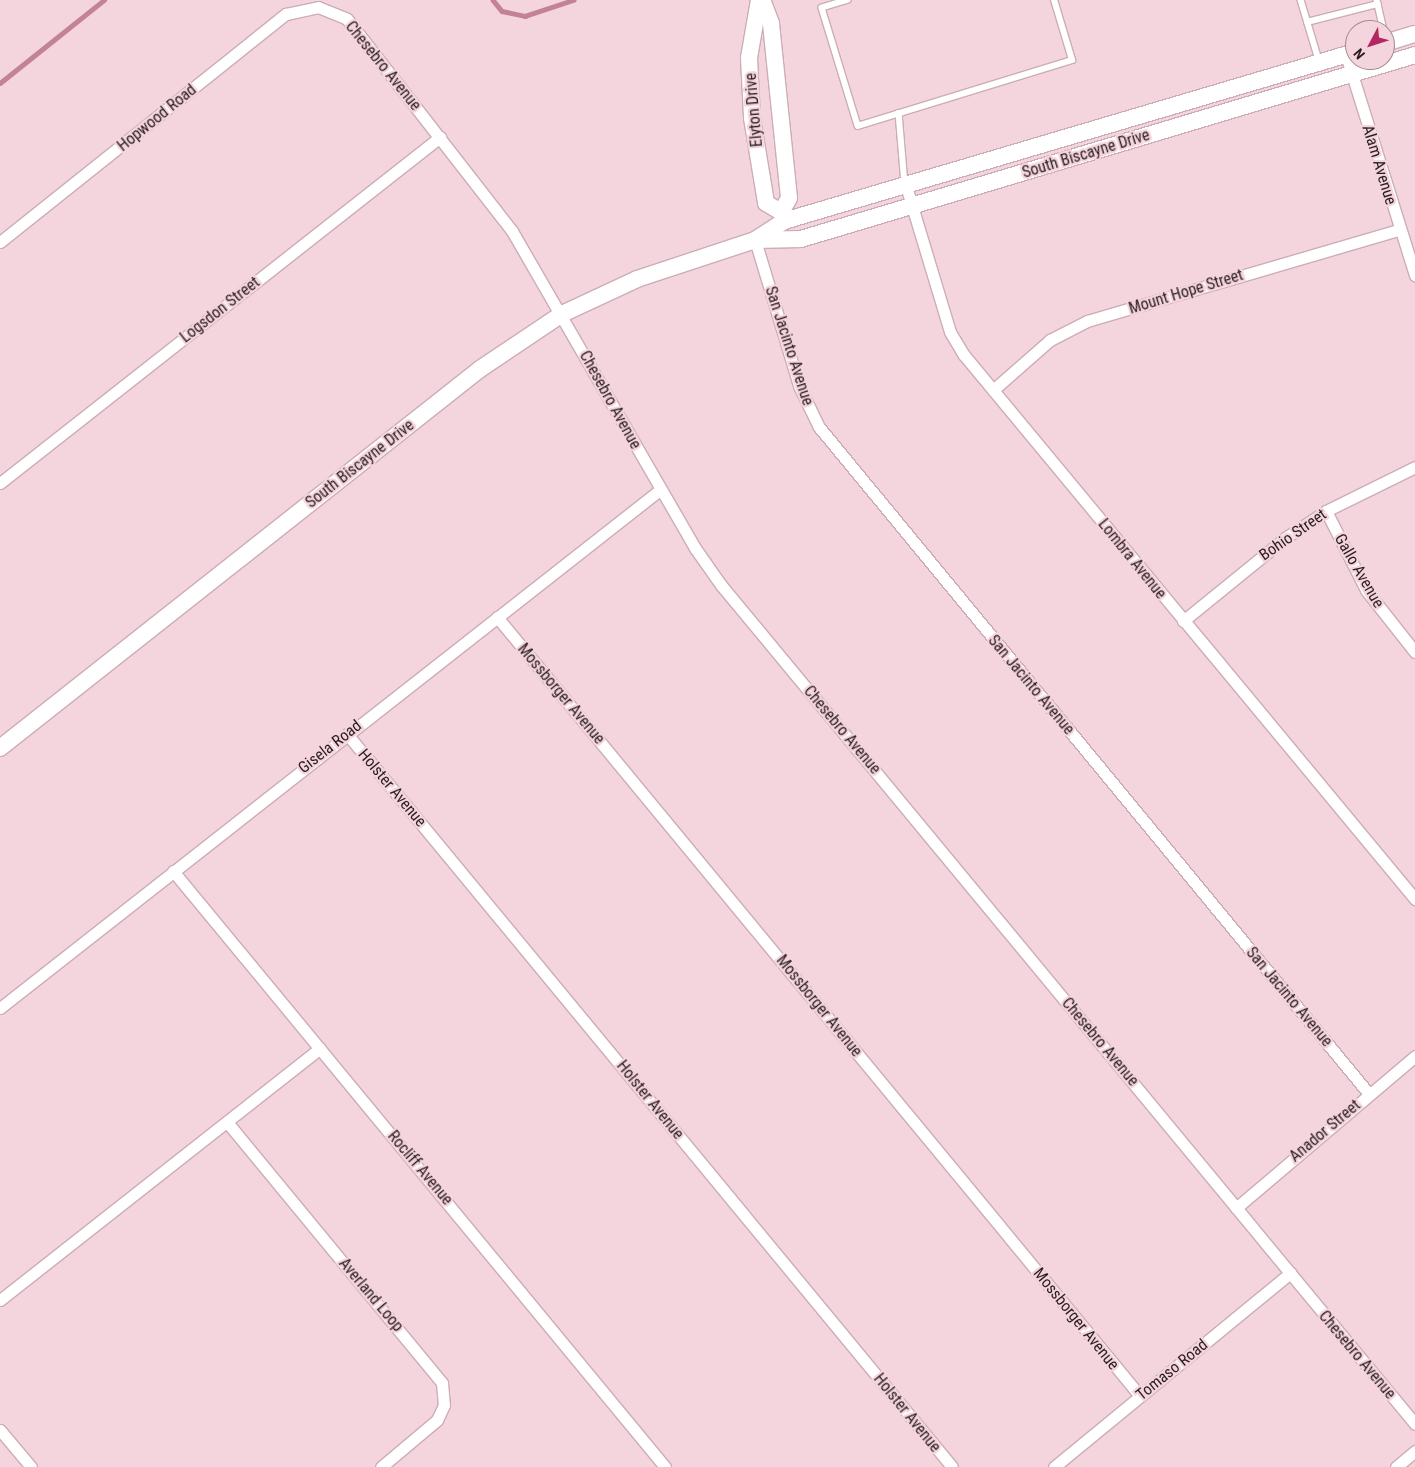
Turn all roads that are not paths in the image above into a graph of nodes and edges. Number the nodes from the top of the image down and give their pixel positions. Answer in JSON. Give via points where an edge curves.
{"nodes":[{"id":1,"x":760,"y":0,"type":"edge"},
{"id":2,"x":848,"y":0,"type":"edge"},
{"id":3,"x":1054,"y":0,"type":"edge"},
{"id":4,"x":1301,"y":0,"type":"edge"},
{"id":5,"x":1377,"y":2,"type":"edge"},
{"id":6,"x":318,"y":7,"type":"joint"},
{"id":7,"x":1381,"y":20,"type":"edge"},
{"id":8,"x":1308,"y":22,"type":"junction"},
{"id":9,"x":1415,"y":34,"type":"edge"},
{"id":10,"x":1395,"y":36,"type":"edge"},
{"id":11,"x":1345,"y":54,"type":"edge"},
{"id":12,"x":1415,"y":55,"type":"edge"},
{"id":13,"x":1320,"y":62,"type":"junction"},
{"id":14,"x":1352,"y":70,"type":"edge"},
{"id":15,"x":1352,"y":74,"type":"junction"},
{"id":16,"x":899,"y":113,"type":"junction"},
{"id":17,"x":440,"y":137,"type":"junction"},
{"id":18,"x":906,"y":186,"type":"junction"},
{"id":19,"x":911,"y":205,"type":"junction"},
{"id":20,"x":783,"y":216,"type":"junction"},
{"id":21,"x":1399,"y":230,"type":"junction"},
{"id":22,"x":789,"y":239,"type":"junction"},
{"id":23,"x":756,"y":240,"type":"junction"},
{"id":24,"x":0,"y":242,"type":"edge"},
{"id":25,"x":1415,"y":275,"type":"edge"},
{"id":26,"x":562,"y":314,"type":"junction"},
{"id":27,"x":993,"y":390,"type":"junction"},
{"id":28,"x":1415,"y":467,"type":"edge"},
{"id":29,"x":0,"y":482,"type":"edge"},
{"id":30,"x":661,"y":489,"type":"junction"},
{"id":31,"x":1326,"y":511,"type":"junction"},
{"id":32,"x":497,"y":617,"type":"junction"},
{"id":33,"x":1183,"y":621,"type":"junction"},
{"id":34,"x":1415,"y":652,"type":"edge"},
{"id":35,"x":347,"y":734,"type":"junction"},
{"id":36,"x":0,"y":748,"type":"edge"},
{"id":37,"x":174,"y":871,"type":"junction"},
{"id":38,"x":1415,"y":900,"type":"edge"},
{"id":39,"x":0,"y":1008,"type":"edge"},
{"id":40,"x":320,"y":1048,"type":"junction"},
{"id":41,"x":1415,"y":1056,"type":"edge"},
{"id":42,"x":1369,"y":1094,"type":"junction"},
{"id":43,"x":227,"y":1122,"type":"junction"},
{"id":44,"x":1236,"y":1208,"type":"junction"},
{"id":45,"x":1290,"y":1273,"type":"junction"},
{"id":46,"x":0,"y":1300,"type":"edge"},
{"id":47,"x":1140,"y":1396,"type":"junction"},
{"id":48,"x":1415,"y":1424,"type":"edge"},
{"id":49,"x":0,"y":1430,"type":"edge"},
{"id":50,"x":1415,"y":1451,"type":"edge"},
{"id":51,"x":31,"y":1467,"type":"edge"},
{"id":52,"x":381,"y":1467,"type":"edge"},
{"id":53,"x":665,"y":1467,"type":"edge"},
{"id":54,"x":952,"y":1467,"type":"edge"},
{"id":55,"x":1054,"y":1467,"type":"edge"},
{"id":56,"x":1396,"y":1467,"type":"edge"}],
"edges":[{"from":1,"to":20,"type":"street","name":"Elyton Drive","via":[[771,23],[789,198]]},
{"from":1,"to":20,"type":"street","name":"Elyton Drive","via":[[749,58],[752,118],[766,203]]},
{"from":2,"to":16,"type":"lane","via":[[822,8],[858,126]]},
{"from":3,"to":16,"type":"lane","via":[[1072,60]]},
{"from":4,"to":8,"type":"lane"},
{"from":5,"to":7,"type":"lane"},
{"from":5,"to":8,"type":"lane"},
{"from":6,"to":17,"type":"street","name":"Chesebro Avenue","via":[[351,24]]},
{"from":6,"to":24,"type":"street","name":"Hopwood Road","via":[[286,14]]},
{"from":8,"to":13,"type":"lane"},
{"from":9,"to":10,"type":"street"},
{"from":11,"to":13,"type":"street","name":"South Biscayne Drive"},
{"from":12,"to":15,"type":"street","name":"South Biscayne Drive"},
{"from":13,"to":18,"type":"street","name":"South Biscayne Drive"},
{"from":14,"to":15,"type":"street","name":"Alam Avenue"},
{"from":15,"to":19,"type":"street","name":"South Biscayne Drive"},
{"from":15,"to":21,"type":"street","name":"Alam Avenue"},
{"from":16,"to":18,"type":"lane"},
{"from":17,"to":26,"type":"street","name":"Chesebro Avenue","via":[[512,231]]},
{"from":17,"to":29,"type":"street","name":"Logsdon Street"},
{"from":18,"to":19,"type":"street","name":"Lombra Avenue"},
{"from":18,"to":20,"type":"street","name":"South Biscayne Drive"},
{"from":19,"to":22,"type":"street","name":"South Biscayne Drive"},
{"from":19,"to":27,"type":"street","name":"Lombra Avenue","via":[[950,332]]},
{"from":20,"to":22,"type":"street","name":"Elyton Drive"},
{"from":20,"to":23,"type":"street","name":"South Biscayne Drive"},
{"from":21,"to":25,"type":"street","name":"Alam Avenue"},
{"from":21,"to":27,"type":"street","name":"Mount Hope Street","via":[[1087,322],[1050,340]]},
{"from":22,"to":23,"type":"street","name":"South Biscayne Drive"},
{"from":23,"to":26,"type":"street","name":"South Biscayne Drive","via":[[650,274]]},
{"from":23,"to":42,"type":"street","name":"San Jacinto Avenue","via":[[799,386],[818,427]]},
{"from":26,"to":30,"type":"street","name":"Chesebro Avenue"},
{"from":26,"to":36,"type":"street","name":"South Biscayne Drive","via":[[480,369]]},
{"from":27,"to":33,"type":"street","name":"Lombra Avenue"},
{"from":28,"to":31,"type":"street","name":"Bohio Street"},
{"from":30,"to":32,"type":"street","name":"Gisela Road"},
{"from":30,"to":44,"type":"street","name":"Chesebro Avenue","via":[[721,585]]},
{"from":31,"to":33,"type":"street","name":"Bohio Street","via":[[1285,538]]},
{"from":31,"to":34,"type":"street","name":"Gallo Avenue","via":[[1366,590]]},
{"from":32,"to":35,"type":"street","name":"Gisela Road"},
{"from":32,"to":47,"type":"street","name":"Mossborger Avenue"},
{"from":33,"to":38,"type":"street","name":"Lombra Avenue"},
{"from":35,"to":37,"type":"street","name":"Gisela Road"},
{"from":35,"to":54,"type":"street","name":"Holster Avenue"},
{"from":37,"to":39,"type":"street","name":"Gisela Road"},
{"from":37,"to":40,"type":"street","name":"Rocliff Avenue"},
{"from":40,"to":43,"type":"street"},
{"from":40,"to":53,"type":"street","name":"Rocliff Avenue"},
{"from":41,"to":42,"type":"street","name":"Anador Street"},
{"from":42,"to":44,"type":"street","name":"Anador Street"},
{"from":43,"to":46,"type":"street"},
{"from":43,"to":52,"type":"street","name":"Averland Loop","via":[[442,1383],[444,1405],[437,1420]]},
{"from":44,"to":45,"type":"street","name":"Chesebro Avenue"},
{"from":45,"to":47,"type":"street","name":"Tomaso Road"},
{"from":45,"to":48,"type":"street","name":"Chesebro Avenue"},
{"from":47,"to":55,"type":"street","name":"Tomaso Road"},
{"from":49,"to":51,"type":"street"},
{"from":50,"to":56,"type":"street"}]}
